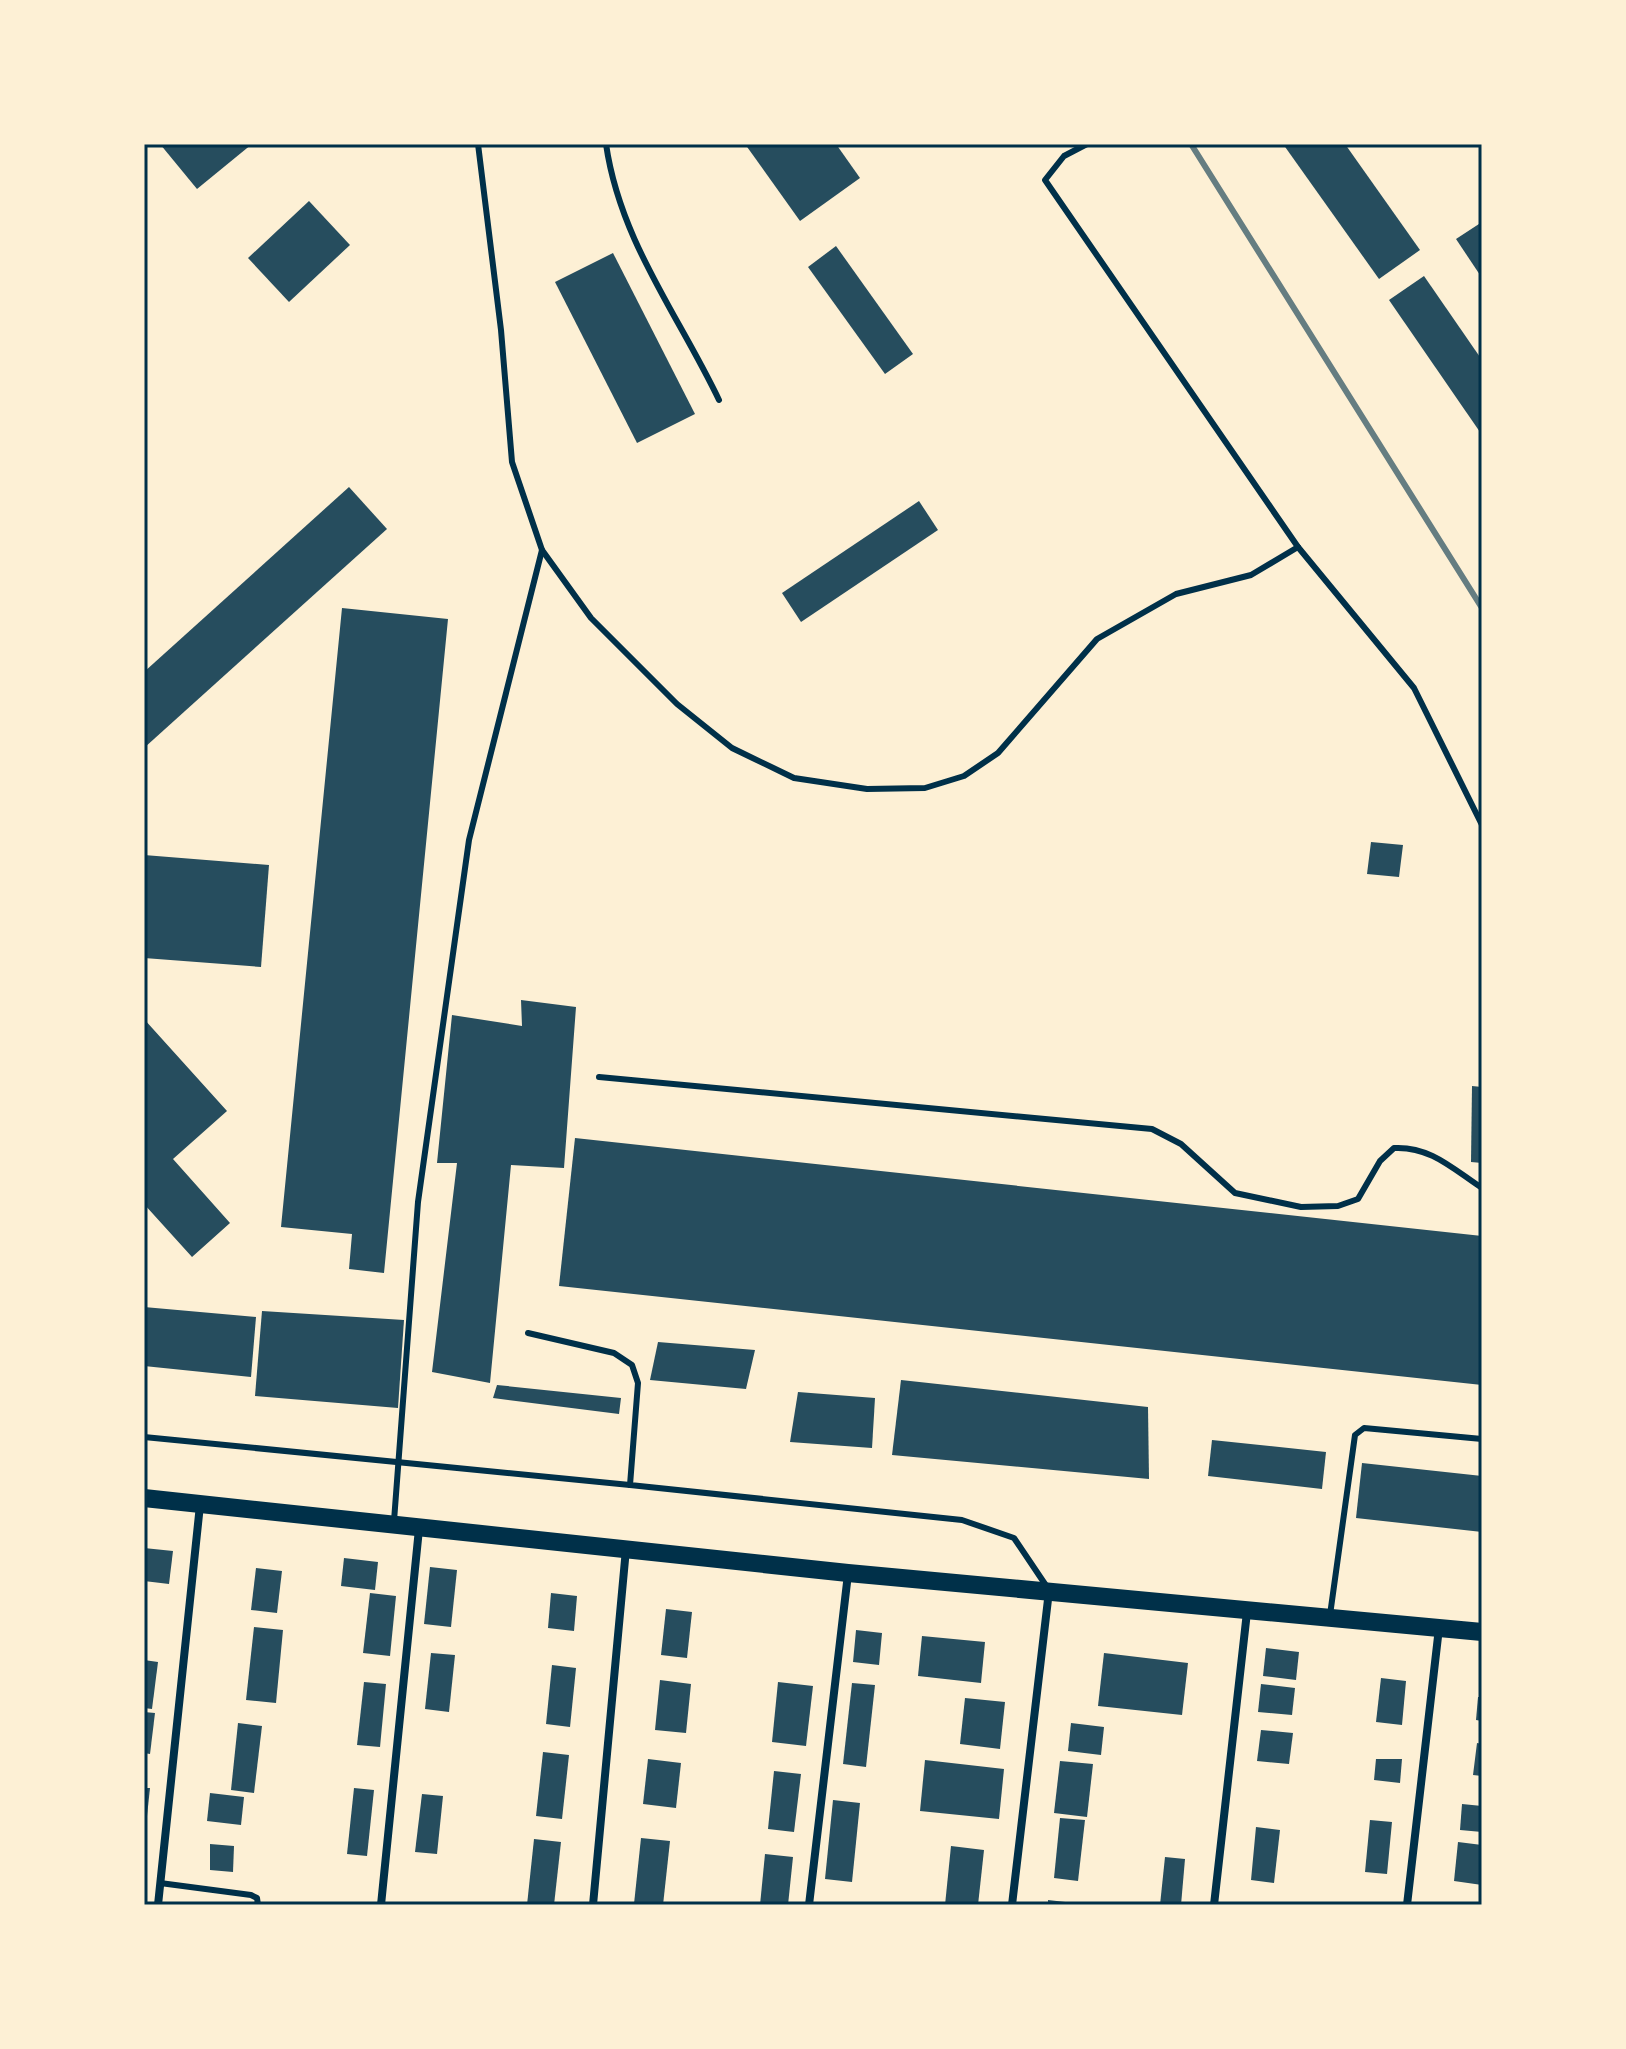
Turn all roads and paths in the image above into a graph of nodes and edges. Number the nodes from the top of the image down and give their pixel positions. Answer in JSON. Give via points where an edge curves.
{"nodes":[{"id":1,"x":478,"y":144,"type":"edge"},
{"id":2,"x":606,"y":144,"type":"edge"},
{"id":3,"x":1087,"y":144,"type":"edge"},
{"id":4,"x":719,"y":400,"type":"dead end"},
{"id":5,"x":1298,"y":547,"type":"junction"},
{"id":6,"x":542,"y":550,"type":"junction"},
{"id":7,"x":1482,"y":825,"type":"edge"},
{"id":8,"x":599,"y":1077,"type":"dead end"},
{"id":9,"x":1482,"y":1188,"type":"edge"},
{"id":10,"x":528,"y":1333,"type":"dead end"},
{"id":11,"x":144,"y":1437,"type":"edge"},
{"id":12,"x":1482,"y":1439,"type":"edge"},
{"id":13,"x":399,"y":1462,"type":"junction"},
{"id":14,"x":630,"y":1485,"type":"junction"},
{"id":15,"x":144,"y":1498,"type":"edge"},
{"id":16,"x":200,"y":1505,"type":"junction"},
{"id":17,"x":394,"y":1526,"type":"junction"},
{"id":18,"x":419,"y":1529,"type":"junction"},
{"id":19,"x":626,"y":1548,"type":"junction"},
{"id":20,"x":848,"y":1573,"type":"junction"},
{"id":21,"x":1049,"y":1590,"type":"junction"},
{"id":22,"x":1247,"y":1612,"type":"junction"},
{"id":23,"x":1330,"y":1618,"type":"junction"},
{"id":24,"x":1439,"y":1627,"type":"junction"},
{"id":25,"x":1482,"y":1632,"type":"edge"},
{"id":26,"x":160,"y":1883,"type":"junction"},
{"id":27,"x":158,"y":1905,"type":"edge"},
{"id":28,"x":258,"y":1905,"type":"edge"},
{"id":29,"x":381,"y":1905,"type":"edge"},
{"id":30,"x":593,"y":1905,"type":"edge"},
{"id":31,"x":809,"y":1905,"type":"edge"},
{"id":32,"x":1012,"y":1905,"type":"edge"},
{"id":33,"x":1214,"y":1905,"type":"edge"},
{"id":34,"x":1407,"y":1905,"type":"edge"}],
"edges":[{"from":1,"to":6,"type":"lane","via":[[512,462]]},
{"from":2,"to":4,"type":"lane","via":[[611,181],[635,248]]},
{"from":3,"to":5,"type":"lane","via":[[1064,156],[1045,180]]},
{"from":5,"to":6,"type":"lane","via":[[1251,575],[1176,594],[1097,639],[1007,743],[964,776],[925,788],[867,789],[794,778],[732,748],[677,704],[591,618]]},
{"from":5,"to":7,"type":"lane","via":[[1414,688]]},
{"from":6,"to":13,"type":"lane","via":[[469,840],[418,1202]]},
{"from":8,"to":9,"type":"lane","via":[[1152,1129],[1181,1144],[1235,1193],[1301,1207],[1338,1206],[1358,1199],[1394,1148],[1413,1147],[1432,1155]]},
{"from":10,"to":14,"type":"lane","via":[[614,1353],[632,1365],[638,1383]]},
{"from":11,"to":13,"type":"lane"},
{"from":12,"to":23,"type":"lane","via":[[1364,1428],[1355,1435]]},
{"from":13,"to":14,"type":"lane"},
{"from":13,"to":17,"type":"lane"},
{"from":14,"to":21,"type":"lane","via":[[962,1520],[1014,1538]]},
{"from":15,"to":16,"type":"main road"},
{"from":16,"to":17,"type":"main road"},
{"from":16,"to":26,"type":"street"},
{"from":17,"to":18,"type":"main road"},
{"from":18,"to":19,"type":"main road"},
{"from":18,"to":29,"type":"street"},
{"from":19,"to":20,"type":"main road"},
{"from":19,"to":30,"type":"street"},
{"from":20,"to":21,"type":"main road"},
{"from":20,"to":31,"type":"street"},
{"from":21,"to":22,"type":"main road"},
{"from":21,"to":32,"type":"street"},
{"from":22,"to":23,"type":"main road"},
{"from":22,"to":33,"type":"street"},
{"from":23,"to":24,"type":"main road"},
{"from":24,"to":25,"type":"main road"},
{"from":24,"to":34,"type":"street"},
{"from":26,"to":27,"type":"street"},
{"from":26,"to":28,"type":"lane","via":[[251,1895]]}]}
